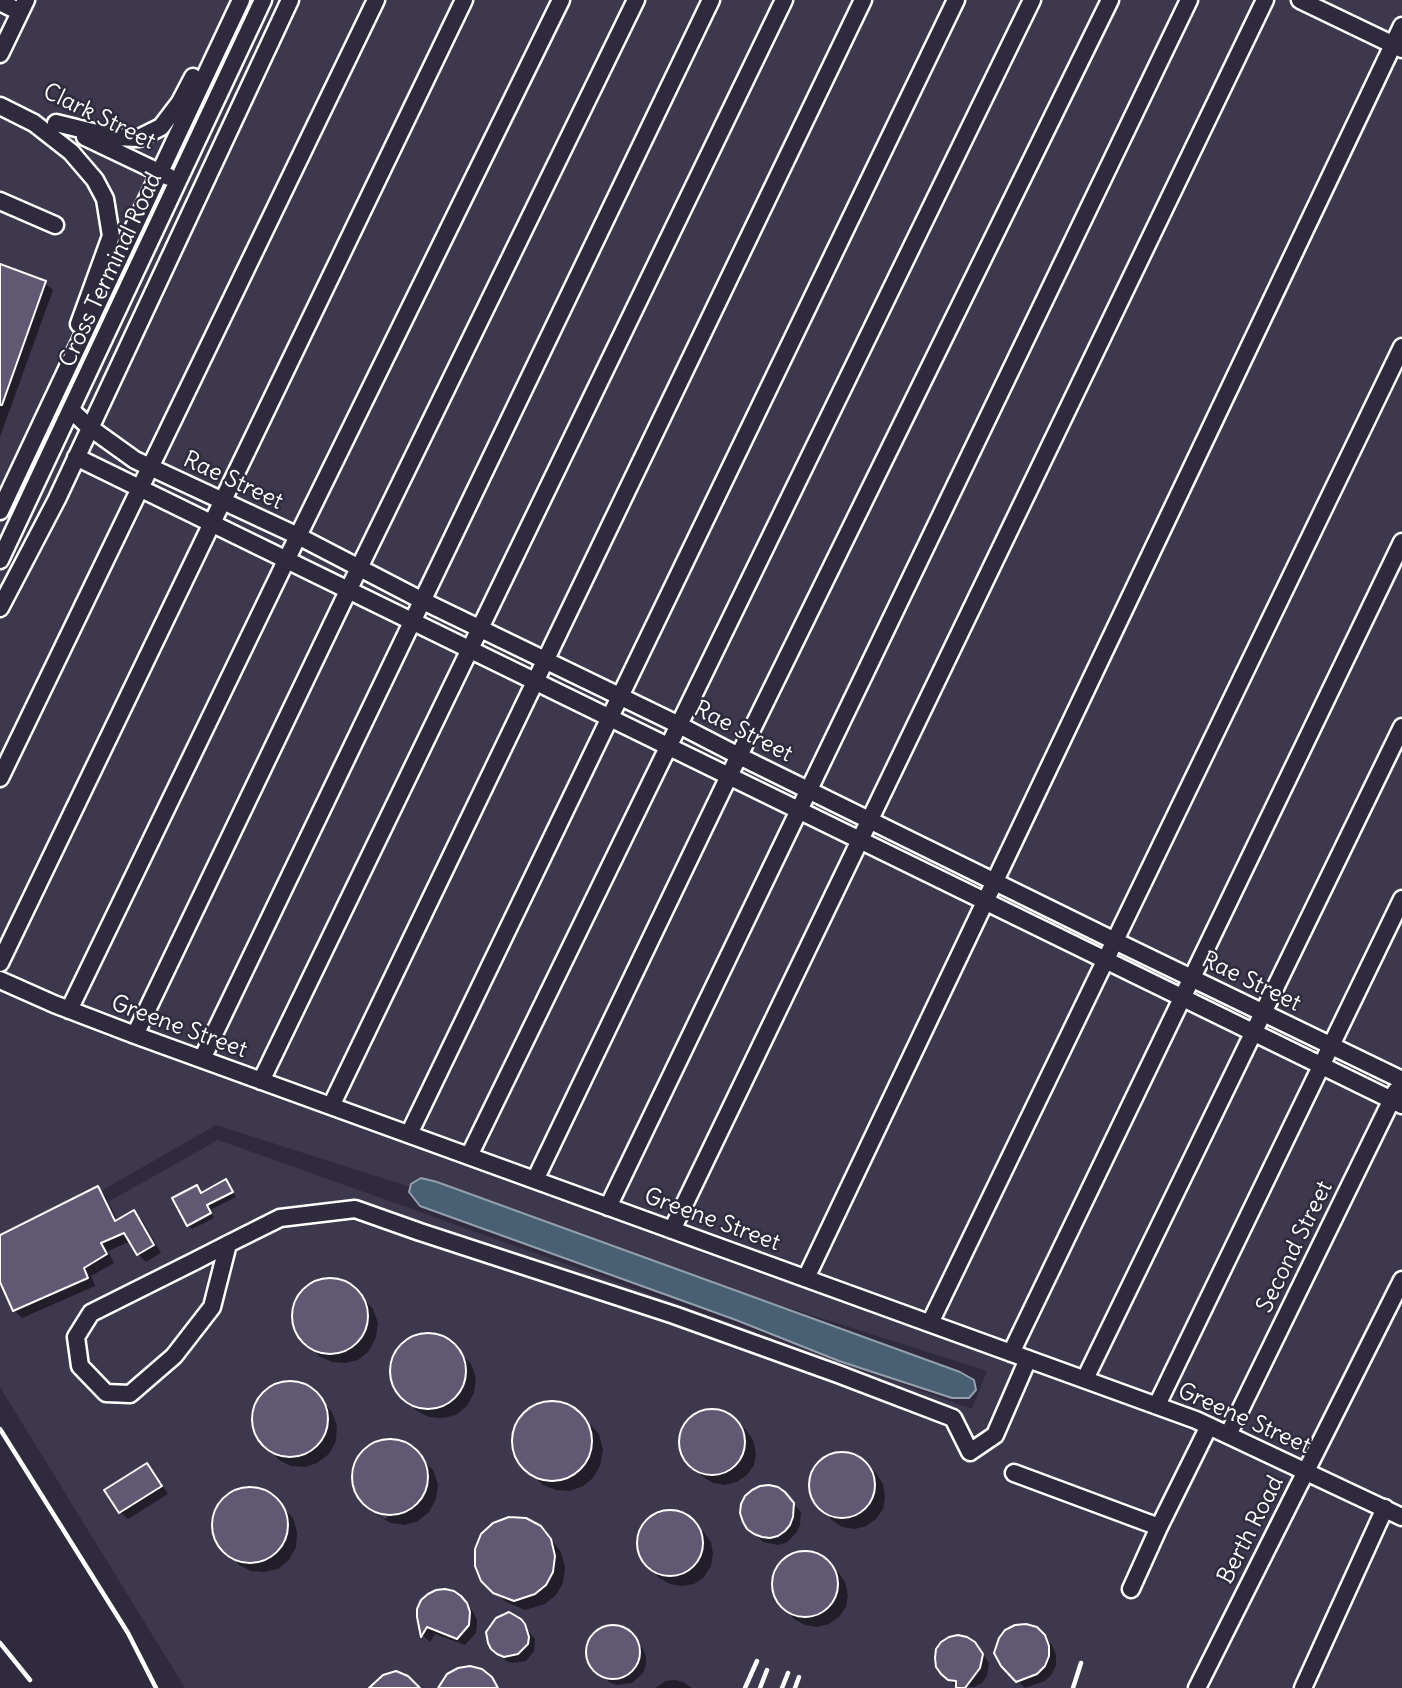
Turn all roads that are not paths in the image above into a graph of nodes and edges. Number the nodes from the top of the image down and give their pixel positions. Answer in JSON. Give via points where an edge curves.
{"nodes":[{"id":1,"x":241,"y":0,"type":"edge"},
{"id":2,"x":262,"y":0,"type":"edge"},
{"id":3,"x":290,"y":0,"type":"edge"},
{"id":4,"x":376,"y":0,"type":"edge"},
{"id":5,"x":464,"y":0,"type":"edge"},
{"id":6,"x":561,"y":0,"type":"edge"},
{"id":7,"x":636,"y":0,"type":"edge"},
{"id":8,"x":711,"y":0,"type":"edge"},
{"id":9,"x":784,"y":0,"type":"edge"},
{"id":10,"x":863,"y":0,"type":"edge"},
{"id":11,"x":956,"y":0,"type":"edge"},
{"id":12,"x":1032,"y":0,"type":"edge"},
{"id":13,"x":1110,"y":0,"type":"edge"},
{"id":14,"x":1189,"y":0,"type":"edge"},
{"id":15,"x":1265,"y":0,"type":"edge"},
{"id":16,"x":1300,"y":0,"type":"edge"},
{"id":17,"x":0,"y":2,"type":"edge"},
{"id":18,"x":23,"y":6,"type":"edge"},
{"id":19,"x":232,"y":18,"type":"junction"},
{"id":20,"x":1402,"y":26,"type":"edge"},
{"id":21,"x":1397,"y":47,"type":"edge"},
{"id":22,"x":0,"y":54,"type":"edge"},
{"id":23,"x":0,"y":95,"type":"edge"},
{"id":24,"x":0,"y":106,"type":"edge"},
{"id":25,"x":56,"y":123,"type":"junction"},
{"id":26,"x":160,"y":172,"type":"junction"},
{"id":27,"x":177,"y":181,"type":"junction"},
{"id":28,"x":0,"y":201,"type":"edge"},
{"id":29,"x":55,"y":225,"type":"dead end"},
{"id":30,"x":1402,"y":347,"type":"edge"},
{"id":31,"x":55,"y":395,"type":"junction"},
{"id":32,"x":71,"y":410,"type":"junction"},
{"id":33,"x":89,"y":427,"type":"junction"},
{"id":34,"x":76,"y":457,"type":"junction"},
{"id":35,"x":149,"y":467,"type":"junction"},
{"id":36,"x":139,"y":488,"type":"junction"},
{"id":37,"x":4,"y":492,"type":"edge"},
{"id":38,"x":222,"y":501,"type":"junction"},
{"id":39,"x":0,"y":510,"type":"edge"},
{"id":40,"x":211,"y":523,"type":"junction"},
{"id":41,"x":298,"y":536,"type":"junction"},
{"id":42,"x":1402,"y":542,"type":"edge"},
{"id":43,"x":0,"y":560,"type":"edge"},
{"id":44,"x":287,"y":560,"type":"junction"},
{"id":45,"x":359,"y":568,"type":"junction"},
{"id":46,"x":349,"y":590,"type":"junction"},
{"id":47,"x":423,"y":601,"type":"junction"},
{"id":48,"x":0,"y":608,"type":"edge"},
{"id":49,"x":413,"y":621,"type":"junction"},
{"id":50,"x":479,"y":628,"type":"junction"},
{"id":51,"x":469,"y":649,"type":"junction"},
{"id":52,"x":544,"y":660,"type":"junction"},
{"id":53,"x":534,"y":681,"type":"junction"},
{"id":54,"x":620,"y":697,"type":"junction"},
{"id":55,"x":610,"y":717,"type":"junction"},
{"id":56,"x":680,"y":725,"type":"junction"},
{"id":57,"x":1402,"y":727,"type":"edge"},
{"id":58,"x":669,"y":747,"type":"junction"},
{"id":59,"x":739,"y":756,"type":"junction"},
{"id":60,"x":729,"y":776,"type":"junction"},
{"id":61,"x":0,"y":778,"type":"edge"},
{"id":62,"x":807,"y":790,"type":"junction"},
{"id":63,"x":798,"y":809,"type":"junction"},
{"id":64,"x":870,"y":820,"type":"junction"},
{"id":65,"x":860,"y":840,"type":"junction"},
{"id":66,"x":994,"y":882,"type":"junction"},
{"id":67,"x":1402,"y":899,"type":"edge"},
{"id":68,"x":985,"y":901,"type":"junction"},
{"id":69,"x":1115,"y":941,"type":"junction"},
{"id":70,"x":1106,"y":960,"type":"junction"},
{"id":71,"x":0,"y":963,"type":"edge"},
{"id":72,"x":1191,"y":978,"type":"junction"},
{"id":73,"x":0,"y":980,"type":"edge"},
{"id":74,"x":1182,"y":997,"type":"junction"},
{"id":75,"x":69,"y":1010,"type":"junction"},
{"id":76,"x":1263,"y":1013,"type":"junction"},
{"id":77,"x":1253,"y":1032,"type":"junction"},
{"id":78,"x":135,"y":1035,"type":"junction"},
{"id":79,"x":1331,"y":1046,"type":"junction"},
{"id":80,"x":202,"y":1059,"type":"junction"},
{"id":81,"x":1321,"y":1065,"type":"junction"},
{"id":82,"x":1402,"y":1079,"type":"edge"},
{"id":83,"x":261,"y":1081,"type":"junction"},
{"id":84,"x":1397,"y":1102,"type":"edge"},
{"id":85,"x":331,"y":1106,"type":"junction"},
{"id":86,"x":409,"y":1134,"type":"junction"},
{"id":87,"x":469,"y":1156,"type":"junction"},
{"id":88,"x":535,"y":1180,"type":"junction"},
{"id":89,"x":608,"y":1207,"type":"junction"},
{"id":90,"x":672,"y":1230,"type":"junction"},
{"id":91,"x":228,"y":1244,"type":"junction"},
{"id":92,"x":806,"y":1278,"type":"junction"},
{"id":93,"x":1402,"y":1280,"type":"edge"},
{"id":94,"x":930,"y":1324,"type":"junction"},
{"id":95,"x":1011,"y":1353,"type":"junction"},
{"id":96,"x":1028,"y":1359,"type":"junction"},
{"id":97,"x":1084,"y":1379,"type":"junction"},
{"id":98,"x":1157,"y":1405,"type":"junction"},
{"id":99,"x":1209,"y":1426,"type":"junction"},
{"id":100,"x":1228,"y":1435,"type":"junction"},
{"id":101,"x":1306,"y":1471,"type":"junction"},
{"id":102,"x":1014,"y":1473,"type":"dead end"},
{"id":103,"x":1385,"y":1508,"type":"junction"},
{"id":104,"x":1402,"y":1517,"type":"edge"},
{"id":105,"x":1159,"y":1527,"type":"junction"},
{"id":106,"x":1131,"y":1589,"type":"dead end"},
{"id":107,"x":1197,"y":1688,"type":"edge"},
{"id":108,"x":1303,"y":1688,"type":"edge"}],
"edges":[{"from":1,"to":19,"type":"street","name":"Cross Terminal Road"},
{"from":2,"to":27,"type":"street","name":"Cross Terminal Road"},
{"from":3,"to":33,"type":"street"},
{"from":4,"to":35,"type":"street"},
{"from":5,"to":38,"type":"street"},
{"from":6,"to":41,"type":"street"},
{"from":7,"to":45,"type":"street"},
{"from":8,"to":47,"type":"street"},
{"from":9,"to":50,"type":"street"},
{"from":10,"to":52,"type":"street"},
{"from":11,"to":54,"type":"street"},
{"from":12,"to":56,"type":"street"},
{"from":13,"to":59,"type":"street"},
{"from":14,"to":62,"type":"street"},
{"from":15,"to":64,"type":"street"},
{"from":16,"to":21,"type":"street"},
{"from":17,"to":18,"type":"street"},
{"from":18,"to":22,"type":"street"},
{"from":19,"to":25,"type":"street","via":[[214,35],[180,103],[161,127],[139,138],[113,137]]},
{"from":19,"to":26,"type":"street","name":"Cross Terminal Road"},
{"from":20,"to":21,"type":"street"},
{"from":21,"to":66,"type":"street"},
{"from":23,"to":25,"type":"street","name":"Clark Street"},
{"from":24,"to":31,"type":"street","name":"Clark Street","via":[[34,123],[71,152],[105,199],[111,236]]},
{"from":25,"to":26,"type":"street","name":"Clark Street"},
{"from":26,"to":27,"type":"street","name":"Clark Street"},
{"from":26,"to":31,"type":"street","name":"Cross Terminal Road"},
{"from":27,"to":32,"type":"street","name":"Cross Terminal Road"},
{"from":28,"to":29,"type":"street"},
{"from":30,"to":69,"type":"street"},
{"from":31,"to":37,"type":"street","name":"Cross Terminal Road"},
{"from":32,"to":33,"type":"street","name":"Rae Street"},
{"from":32,"to":43,"type":"street","name":"Cross Terminal Road"},
{"from":33,"to":34,"type":"street"},
{"from":33,"to":35,"type":"street","name":"Rae Street"},
{"from":34,"to":36,"type":"street","name":"Rae Street"},
{"from":34,"to":48,"type":"street"},
{"from":35,"to":36,"type":"street"},
{"from":35,"to":38,"type":"street","name":"Rae Street"},
{"from":36,"to":40,"type":"street","name":"Rae Street"},
{"from":36,"to":61,"type":"street"},
{"from":37,"to":39,"type":"street","name":"Cross Terminal Road"},
{"from":38,"to":40,"type":"street"},
{"from":38,"to":41,"type":"street","name":"Rae Street"},
{"from":40,"to":44,"type":"street","name":"Rae Street"},
{"from":40,"to":71,"type":"street"},
{"from":41,"to":44,"type":"street"},
{"from":41,"to":45,"type":"street","name":"Rae Street"},
{"from":42,"to":72,"type":"street"},
{"from":44,"to":46,"type":"street","name":"Rae Street"},
{"from":44,"to":75,"type":"street"},
{"from":45,"to":46,"type":"street"},
{"from":45,"to":47,"type":"street","name":"Rae Street"},
{"from":46,"to":49,"type":"street","name":"Rae Street"},
{"from":46,"to":78,"type":"street"},
{"from":47,"to":49,"type":"street"},
{"from":47,"to":50,"type":"street","name":"Rae Street"},
{"from":49,"to":51,"type":"street","name":"Rae Street"},
{"from":49,"to":80,"type":"street"},
{"from":50,"to":51,"type":"street"},
{"from":50,"to":52,"type":"street","name":"Rae Street"},
{"from":51,"to":53,"type":"street","name":"Rae Street"},
{"from":51,"to":83,"type":"street"},
{"from":52,"to":53,"type":"street"},
{"from":52,"to":54,"type":"street","name":"Rae Street"},
{"from":53,"to":55,"type":"street","name":"Rae Street"},
{"from":53,"to":85,"type":"street"},
{"from":54,"to":55,"type":"street"},
{"from":54,"to":56,"type":"street","name":"Rae Street"},
{"from":55,"to":58,"type":"street","name":"Rae Street"},
{"from":55,"to":86,"type":"street"},
{"from":56,"to":58,"type":"street"},
{"from":56,"to":59,"type":"street","name":"Rae Street"},
{"from":57,"to":76,"type":"street"},
{"from":58,"to":60,"type":"street","name":"Rae Street"},
{"from":58,"to":87,"type":"street"},
{"from":59,"to":60,"type":"street"},
{"from":59,"to":62,"type":"street","name":"Rae Street"},
{"from":60,"to":63,"type":"street","name":"Rae Street"},
{"from":60,"to":88,"type":"street"},
{"from":62,"to":63,"type":"street"},
{"from":62,"to":64,"type":"street","name":"Rae Street"},
{"from":63,"to":65,"type":"street","name":"Rae Street"},
{"from":63,"to":89,"type":"street"},
{"from":64,"to":65,"type":"street"},
{"from":64,"to":66,"type":"street","name":"Rae Street"},
{"from":65,"to":68,"type":"street","name":"Rae Street"},
{"from":65,"to":90,"type":"street"},
{"from":66,"to":68,"type":"street"},
{"from":66,"to":69,"type":"street","name":"Rae Street"},
{"from":67,"to":79,"type":"street"},
{"from":68,"to":70,"type":"street","name":"Rae Street"},
{"from":68,"to":92,"type":"street"},
{"from":69,"to":70,"type":"street"},
{"from":69,"to":72,"type":"street","name":"Rae Street"},
{"from":70,"to":74,"type":"street","name":"Rae Street"},
{"from":70,"to":94,"type":"street"},
{"from":72,"to":74,"type":"street"},
{"from":72,"to":76,"type":"street","name":"Rae Street"},
{"from":73,"to":75,"type":"street","name":"Greene Street"},
{"from":74,"to":77,"type":"street","name":"Rae Street"},
{"from":74,"to":95,"type":"street"},
{"from":75,"to":78,"type":"street","name":"Greene Street"},
{"from":76,"to":77,"type":"street"},
{"from":76,"to":79,"type":"street","name":"Rae Street"},
{"from":77,"to":81,"type":"street","name":"Rae Street"},
{"from":77,"to":97,"type":"street"},
{"from":78,"to":80,"type":"street","name":"Greene Street"},
{"from":79,"to":81,"type":"street"},
{"from":79,"to":82,"type":"street","name":"Rae Street"},
{"from":80,"to":83,"type":"street","name":"Greene Street"},
{"from":81,"to":84,"type":"street","name":"Rae Street"},
{"from":81,"to":98,"type":"street"},
{"from":82,"to":84,"type":"street","name":"Second Street"},
{"from":83,"to":85,"type":"street","name":"Greene Street"},
{"from":84,"to":100,"type":"street","name":"Second Street"},
{"from":85,"to":86,"type":"street","name":"Greene Street"},
{"from":86,"to":87,"type":"street","name":"Greene Street"},
{"from":87,"to":88,"type":"street","name":"Greene Street"},
{"from":88,"to":89,"type":"street","name":"Greene Street"},
{"from":89,"to":90,"type":"street","name":"Greene Street"},
{"from":90,"to":92,"type":"street","name":"Greene Street"},
{"from":91,"to":91,"type":"street","via":[[91,1313],[76,1337],[80,1366],[106,1393],[130,1394],[174,1356],[212,1307]]},
{"from":91,"to":96,"type":"street","via":[[280,1218],[355,1209],[674,1315],[953,1418],[970,1452],[995,1435]]},
{"from":92,"to":94,"type":"street","name":"Greene Street"},
{"from":93,"to":101,"type":"street","name":"Berth Road"},
{"from":94,"to":95,"type":"street","name":"Greene Street"},
{"from":95,"to":96,"type":"street","name":"Greene Street"},
{"from":96,"to":97,"type":"street","name":"Greene Street"},
{"from":97,"to":98,"type":"street","name":"Greene Street"},
{"from":98,"to":99,"type":"street","name":"Greene Street"},
{"from":99,"to":100,"type":"street","name":"Greene Street"},
{"from":99,"to":105,"type":"street"},
{"from":100,"to":101,"type":"street","name":"Greene Street"},
{"from":101,"to":103,"type":"street","name":"Greene Street"},
{"from":101,"to":107,"type":"street","name":"Berth Road"},
{"from":102,"to":105,"type":"street"},
{"from":103,"to":104,"type":"street","name":"Greene Street"},
{"from":103,"to":108,"type":"street"},
{"from":105,"to":106,"type":"street"}]}
